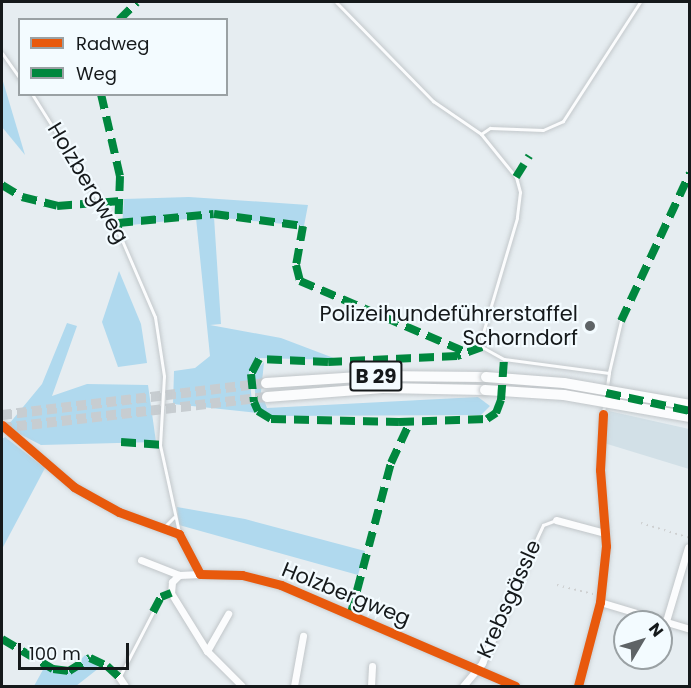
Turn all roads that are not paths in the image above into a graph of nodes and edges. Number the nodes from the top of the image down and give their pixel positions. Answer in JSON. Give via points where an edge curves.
{"nodes":[{"id":1,"x":336,"y":2,"type":"edge"},
{"id":2,"x":640,"y":2,"type":"edge"},
{"id":3,"x":2,"y":53,"type":"edge"},
{"id":4,"x":18,"y":76,"type":"edge"},
{"id":5,"x":33,"y":96,"type":"edge"},
{"id":6,"x":481,"y":134,"type":"junction"},
{"id":7,"x":621,"y":321,"type":"dead end"},
{"id":8,"x":609,"y":373,"type":"junction"},
{"id":9,"x":266,"y":383,"type":"tunnel mouth"},
{"id":10,"x":267,"y":397,"type":"tunnel mouth"},
{"id":11,"x":690,"y":405,"type":"edge"},
{"id":12,"x":603,"y":414,"type":"joint"},
{"id":13,"x":690,"y":417,"type":"edge"},
{"id":14,"x":2,"y":425,"type":"edge"},
{"id":15,"x":174,"y":517,"type":"junction"},
{"id":16,"x":556,"y":520,"type":"joint"},
{"id":17,"x":164,"y":527,"type":"junction"},
{"id":18,"x":605,"y":533,"type":"junction"},
{"id":19,"x":179,"y":534,"type":"junction"},
{"id":20,"x":688,"y":547,"type":"edge"},
{"id":21,"x":141,"y":560,"type":"dead end"},
{"id":22,"x":526,"y":562,"type":"joint"},
{"id":23,"x":200,"y":574,"type":"junction"},
{"id":24,"x":179,"y":575,"type":"junction"},
{"id":25,"x":600,"y":599,"type":"junction"},
{"id":26,"x":633,"y":610,"type":"edge"},
{"id":27,"x":669,"y":610,"type":"edge"},
{"id":28,"x":153,"y":612,"type":"dead end"},
{"id":29,"x":228,"y":614,"type":"dead end"},
{"id":30,"x":673,"y":623,"type":"edge"},
{"id":31,"x":690,"y":629,"type":"edge"},
{"id":32,"x":303,"y":636,"type":"dead end"},
{"id":33,"x":207,"y":651,"type":"junction"},
{"id":34,"x":372,"y":666,"type":"dead end"},
{"id":35,"x":478,"y":668,"type":"junction"},
{"id":36,"x":119,"y":677,"type":"joint"},
{"id":37,"x":125,"y":687,"type":"edge"},
{"id":38,"x":242,"y":687,"type":"edge"},
{"id":39,"x":294,"y":687,"type":"edge"},
{"id":40,"x":371,"y":687,"type":"edge"},
{"id":41,"x":463,"y":687,"type":"edge"},
{"id":42,"x":515,"y":687,"type":"edge"},
{"id":43,"x":578,"y":687,"type":"edge"}],
"edges":[{"from":1,"to":6,"type":"lane","via":[[433,101]]},
{"from":2,"to":6,"type":"lane","via":[[562,121],[543,130],[490,128]]},
{"from":3,"to":4,"type":"lane"},
{"from":5,"to":15,"type":"lane","name":"Holzbergweg","via":[[118,231],[155,317],[165,392],[160,445]]},
{"from":6,"to":8,"type":"lane","via":[[516,177],[520,192],[517,218],[482,347],[504,359]]},
{"from":7,"to":8,"type":"lane"},
{"from":8,"to":12,"type":"lane"},
{"from":9,"to":11,"type":"highway","number":"B 29","bridge":true,"via":[[375,376],[486,377],[564,383]]},
{"from":10,"to":13,"type":"highway","number":"B 29","bridge":true,"via":[[383,388],[485,390],[564,395]]},
{"from":12,"to":18,"type":"street","via":[[600,470]]},
{"from":14,"to":17,"type":"street","via":[[74,487],[119,512]]},
{"from":15,"to":17,"type":"lane"},
{"from":15,"to":19,"type":"lane","name":"Holzbergweg"},
{"from":16,"to":18,"type":"street","name":"Krebsgässle"},
{"from":16,"to":22,"type":"lane","name":"Krebsgässle","via":[[543,525]]},
{"from":17,"to":19,"type":"street"},
{"from":18,"to":25,"type":"street"},
{"from":19,"to":23,"type":"street","name":"Holzbergweg"},
{"from":20,"to":27,"type":"street"},
{"from":21,"to":24,"type":"street"},
{"from":22,"to":35,"type":"street","name":"Krebsgässle"},
{"from":23,"to":24,"type":"street"},
{"from":23,"to":35,"type":"street","name":"Holzbergweg","via":[[242,575],[281,585]]},
{"from":24,"to":33,"type":"street","via":[[172,582],[171,593]]},
{"from":25,"to":26,"type":"street"},
{"from":25,"to":43,"type":"street"},
{"from":28,"to":36,"type":"lane"},
{"from":29,"to":33,"type":"street"},
{"from":30,"to":31,"type":"street"},
{"from":32,"to":39,"type":"street"},
{"from":33,"to":38,"type":"street"},
{"from":34,"to":40,"type":"street"},
{"from":35,"to":41,"type":"street","name":"Krebsgässle"},
{"from":35,"to":42,"type":"street","name":"Holzbergweg"},
{"from":36,"to":37,"type":"street"}]}
